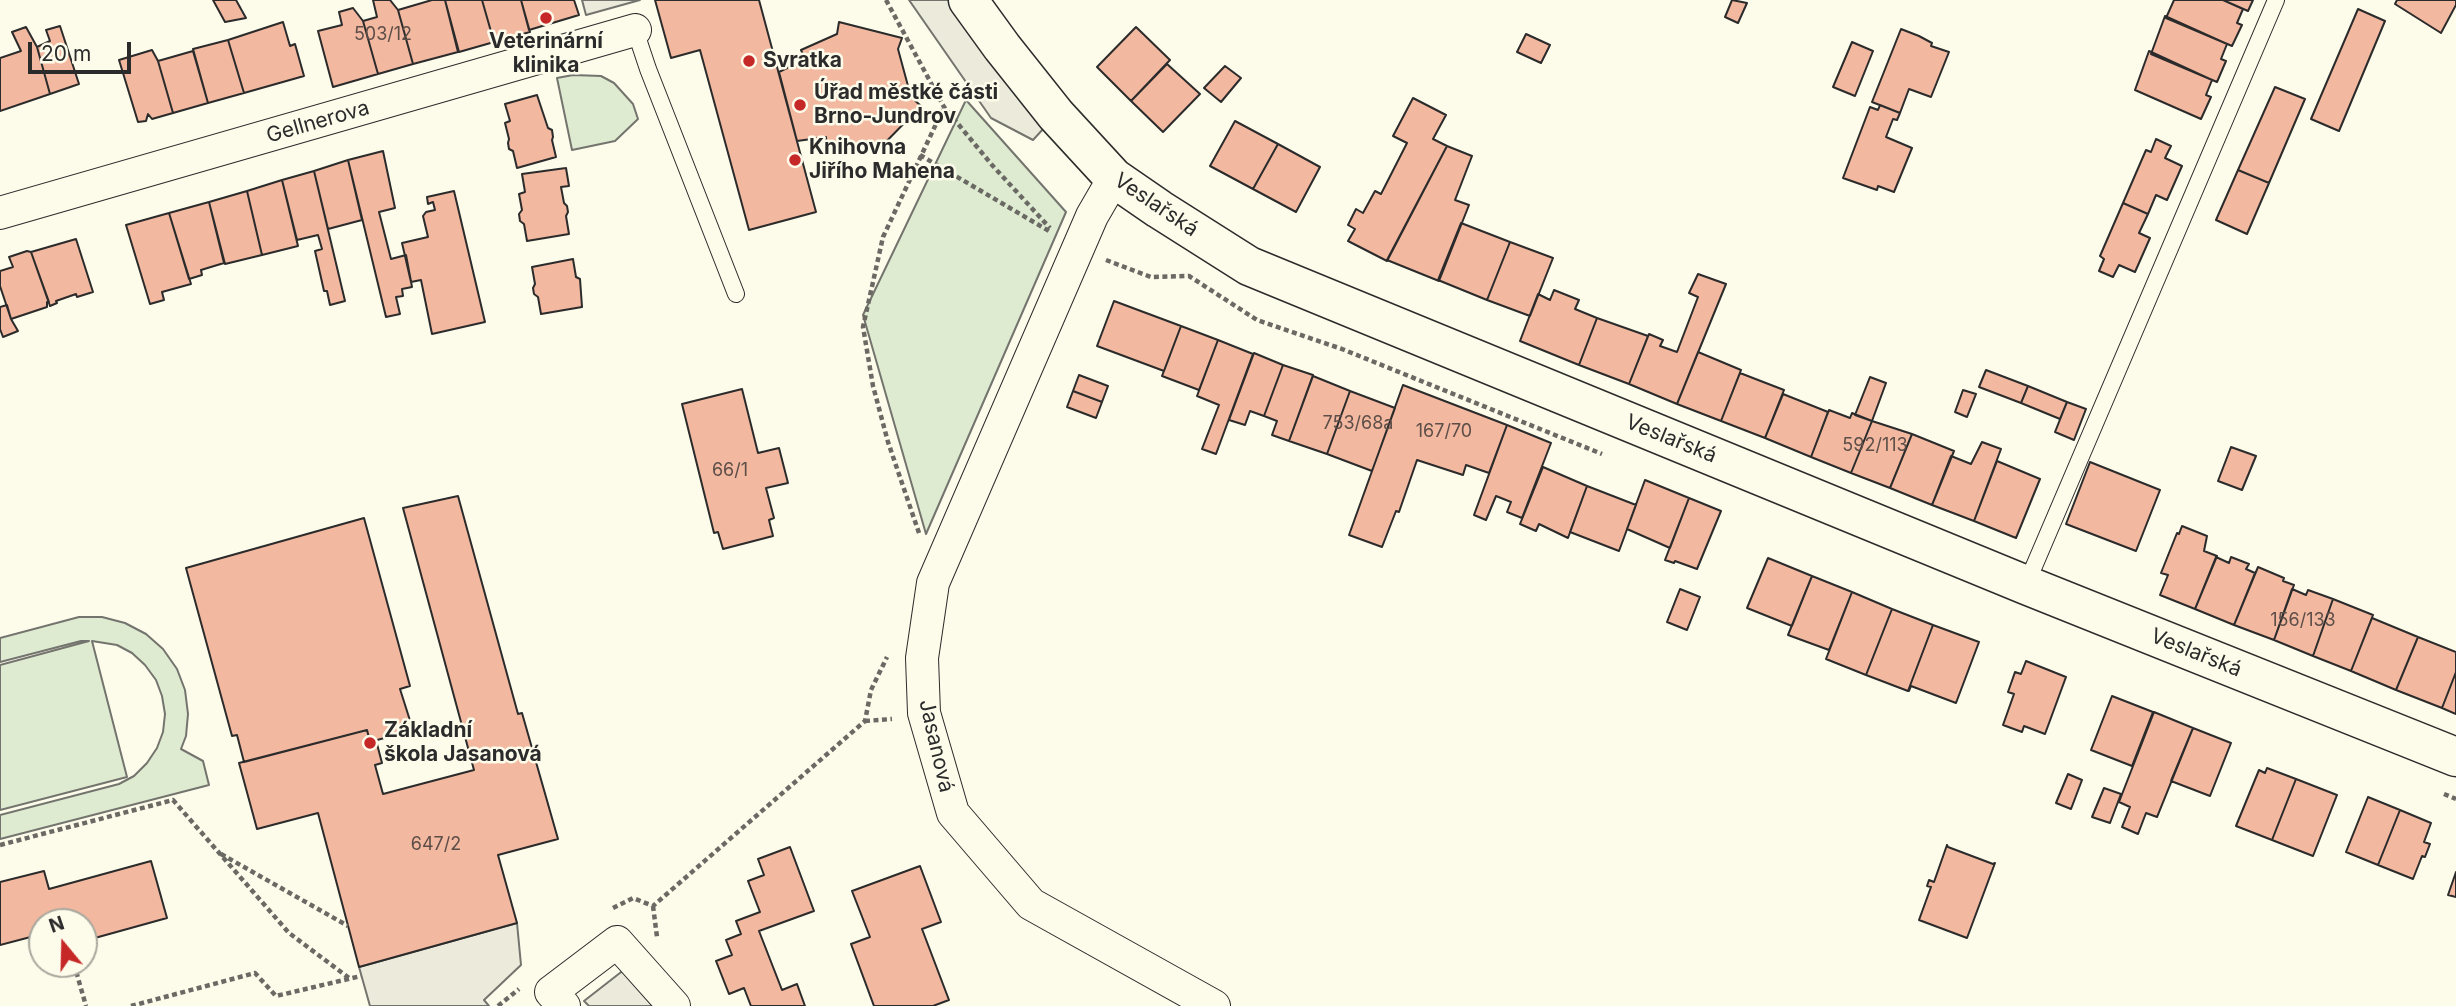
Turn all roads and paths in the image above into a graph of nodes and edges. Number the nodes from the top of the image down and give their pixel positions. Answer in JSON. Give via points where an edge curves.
{"nodes":[{"id":1,"x":886,"y":0,"type":"edge"},
{"id":2,"x":968,"y":0,"type":"edge"},
{"id":3,"x":2276,"y":0,"type":"edge"},
{"id":4,"x":635,"y":30,"type":"joint"},
{"id":5,"x":944,"y":107,"type":"junction"},
{"id":6,"x":1114,"y":178,"type":"junction"},
{"id":7,"x":0,"y":213,"type":"edge"},
{"id":8,"x":1058,"y":236,"type":"dead end"},
{"id":9,"x":736,"y":294,"type":"dead end"},
{"id":10,"x":921,"y":540,"type":"dead end"},
{"id":11,"x":2026,"y":585,"type":"junction"},
{"id":12,"x":889,"y":653,"type":"dead end"},
{"id":13,"x":903,"y":719,"type":"dead end"},
{"id":14,"x":865,"y":721,"type":"junction"},
{"id":15,"x":2456,"y":757,"type":"edge"},
{"id":16,"x":0,"y":845,"type":"edge"},
{"id":17,"x":218,"y":852,"type":"junction"},
{"id":18,"x":603,"y":915,"type":"dead end"},
{"id":19,"x":348,"y":926,"type":"dead end"},
{"id":20,"x":361,"y":975,"type":"dead end"},
{"id":21,"x":78,"y":978,"type":"edge"},
{"id":22,"x":349,"y":978,"type":"junction"},
{"id":23,"x":86,"y":1006,"type":"edge"},
{"id":24,"x":131,"y":1006,"type":"edge"},
{"id":25,"x":564,"y":1006,"type":"edge"},
{"id":26,"x":674,"y":1006,"type":"edge"},
{"id":27,"x":1214,"y":1006,"type":"edge"}],
"edges":[{"from":1,"to":5,"type":"path"},
{"from":2,"to":6,"type":"street","name":"Veslařská","via":[[1056,115]]},
{"from":3,"to":11,"type":"lane"},
{"from":4,"to":7,"type":"street","name":"Gellnerova"},
{"from":4,"to":9,"type":"lane"},
{"from":5,"to":8,"type":"path"},
{"from":5,"to":10,"type":"path","via":[[883,237],[863,327],[888,442]]},
{"from":6,"to":11,"type":"street","name":"Veslařská","via":[[1249,266]]},
{"from":6,"to":27,"type":"street","name":"Jasanová","via":[[1092,216],[933,583],[922,658],[924,713],[953,813],[1031,904]]},
{"from":11,"to":15,"type":"street","name":"Veslařská"},
{"from":12,"to":14,"type":"path","via":[[871,690]]},
{"from":13,"to":14,"type":"path"},
{"from":14,"to":18,"type":"path","via":[[653,906],[633,898]]},
{"from":16,"to":17,"type":"path","via":[[173,800]]},
{"from":17,"to":19,"type":"path"},
{"from":17,"to":22,"type":"path","via":[[289,933]]},
{"from":20,"to":22,"type":"path"},
{"from":21,"to":23,"type":"path"},
{"from":22,"to":24,"type":"path","via":[[276,996],[255,973]]},
{"from":25,"to":26,"type":"street","via":[[551,992],[617,942]]}]}
